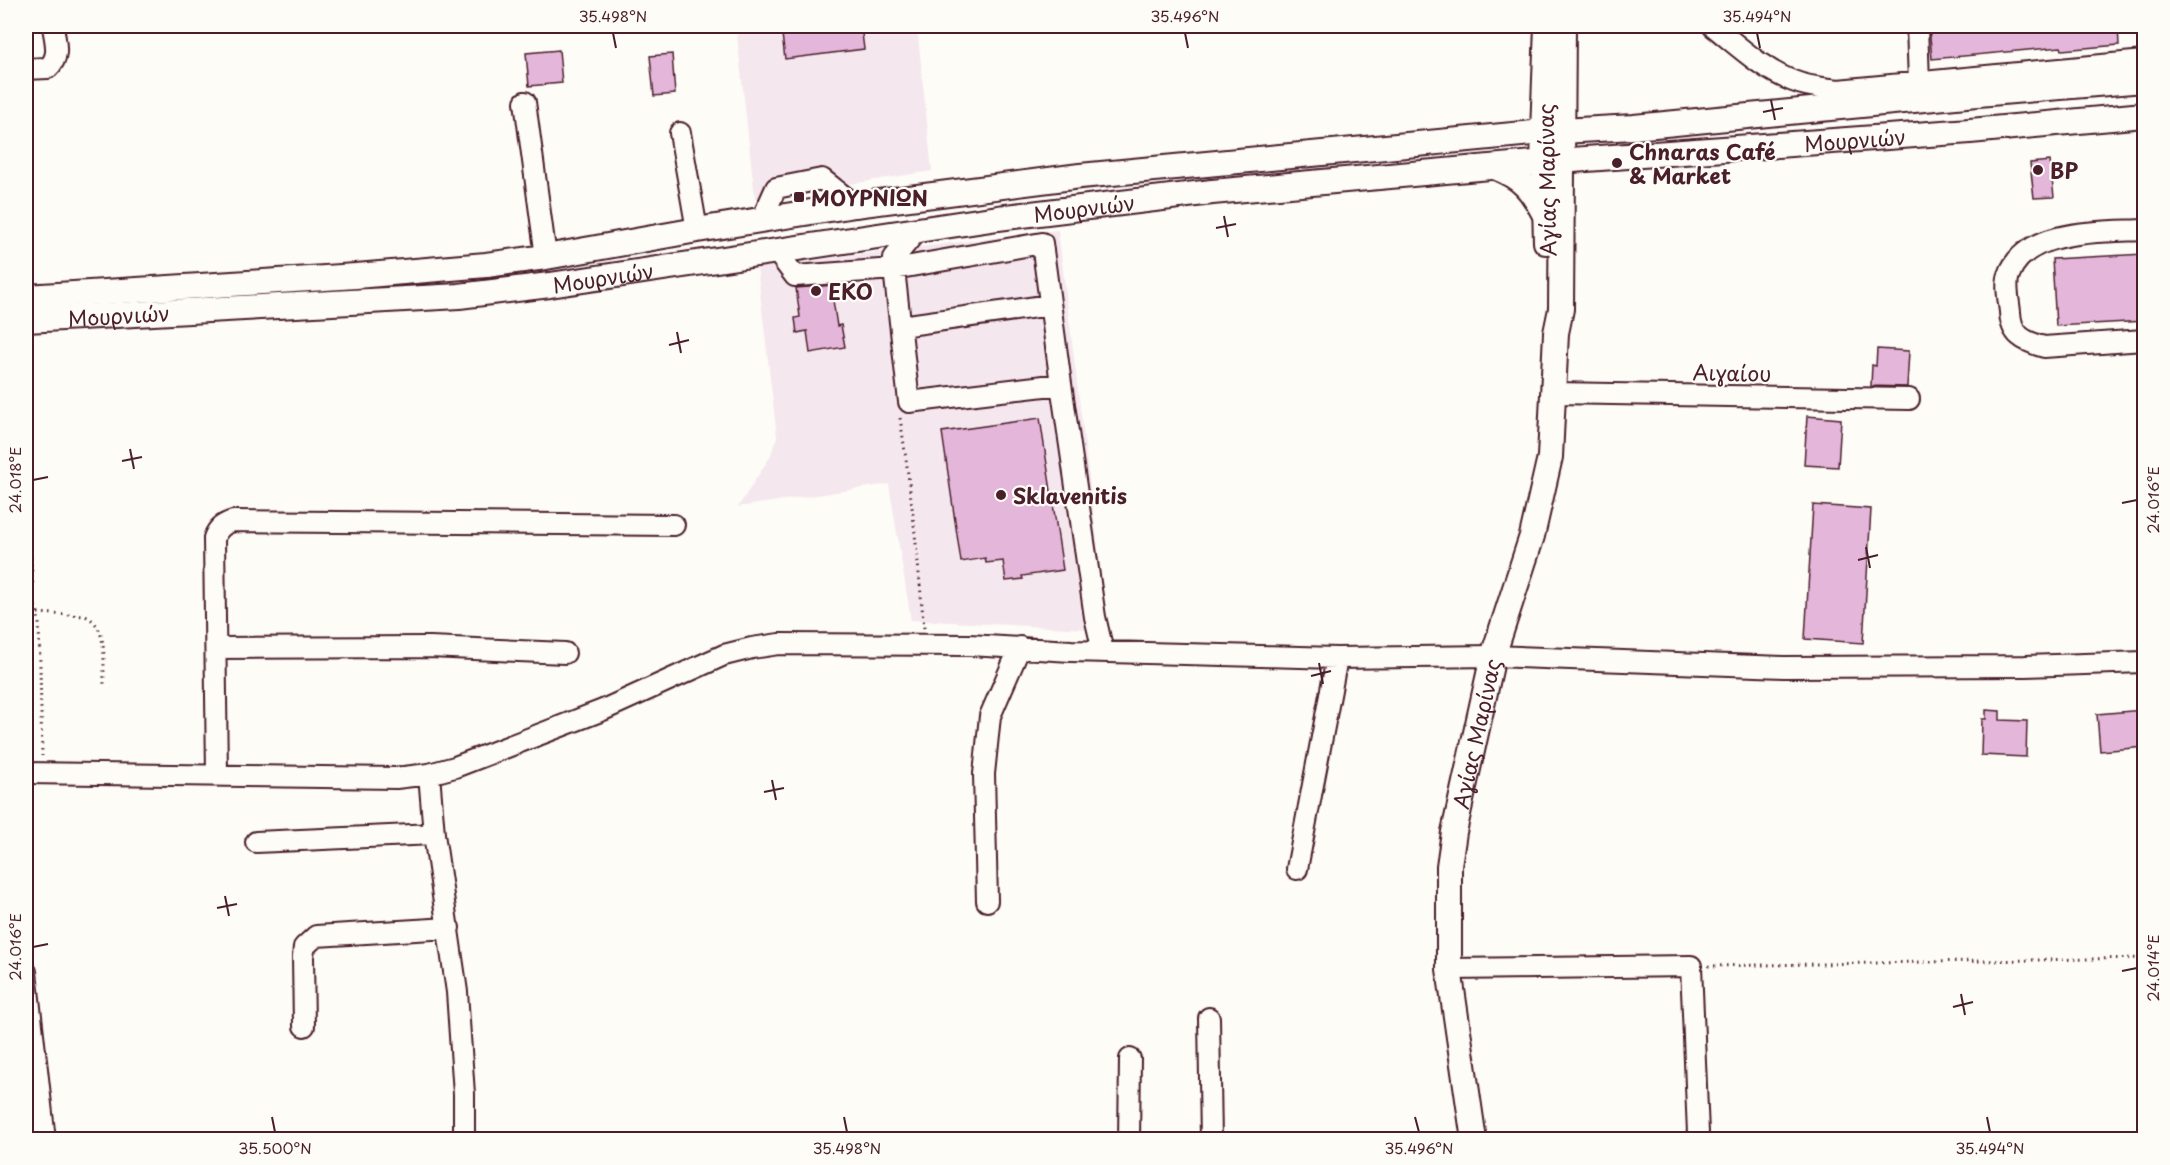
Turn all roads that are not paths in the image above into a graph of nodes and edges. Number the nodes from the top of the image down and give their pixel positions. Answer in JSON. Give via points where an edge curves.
{"nodes":[{"id":1,"x":53,"y":26,"type":"edge"},
{"id":2,"x":1547,"y":26,"type":"edge"},
{"id":3,"x":1563,"y":26,"type":"edge"},
{"id":4,"x":1713,"y":26,"type":"edge"},
{"id":5,"x":1917,"y":26,"type":"edge"},
{"id":6,"x":2145,"y":61,"type":"edge"},
{"id":7,"x":26,"y":69,"type":"edge"},
{"id":8,"x":2145,"y":80,"type":"edge"},
{"id":9,"x":1919,"y":82,"type":"junction"},
{"id":10,"x":1553,"y":84,"type":"junction"},
{"id":11,"x":525,"y":102,"type":"dead end"},
{"id":12,"x":2145,"y":115,"type":"edge"},
{"id":13,"x":1607,"y":129,"type":"junction"},
{"id":14,"x":680,"y":132,"type":"dead end"},
{"id":15,"x":1552,"y":132,"type":"junction"},
{"id":16,"x":1494,"y":137,"type":"junction"},
{"id":17,"x":1615,"y":158,"type":"junction"},
{"id":18,"x":1553,"y":162,"type":"junction"},
{"id":19,"x":1495,"y":166,"type":"junction"},
{"id":20,"x":855,"y":205,"type":"junction"},
{"id":21,"x":1554,"y":217,"type":"junction"},
{"id":22,"x":762,"y":219,"type":"junction"},
{"id":23,"x":918,"y":229,"type":"junction"},
{"id":24,"x":697,"y":230,"type":"junction"},
{"id":25,"x":2145,"y":230,"type":"edge"},
{"id":26,"x":777,"y":252,"type":"junction"},
{"id":27,"x":546,"y":257,"type":"junction"},
{"id":28,"x":894,"y":269,"type":"junction"},
{"id":29,"x":26,"y":297,"type":"edge"},
{"id":30,"x":1050,"y":305,"type":"junction"},
{"id":31,"x":26,"y":320,"type":"edge"},
{"id":32,"x":901,"y":326,"type":"junction"},
{"id":33,"x":2145,"y":340,"type":"edge"},
{"id":34,"x":1061,"y":384,"type":"junction"},
{"id":35,"x":1554,"y":393,"type":"junction"},
{"id":36,"x":1909,"y":399,"type":"dead end"},
{"id":37,"x":674,"y":525,"type":"dead end"},
{"id":38,"x":1020,"y":647,"type":"junction"},
{"id":39,"x":216,"y":648,"type":"junction"},
{"id":40,"x":1102,"y":651,"type":"junction"},
{"id":41,"x":565,"y":653,"type":"dead end"},
{"id":42,"x":1493,"y":656,"type":"junction"},
{"id":43,"x":1337,"y":658,"type":"junction"},
{"id":44,"x":2145,"y":662,"type":"edge"},
{"id":45,"x":34,"y":773,"type":"edge"},
{"id":46,"x":217,"y":774,"type":"junction"},
{"id":47,"x":429,"y":774,"type":"junction"},
{"id":48,"x":434,"y":834,"type":"junction"},
{"id":49,"x":256,"y":843,"type":"dead end"},
{"id":50,"x":1297,"y":868,"type":"dead end"},
{"id":51,"x":987,"y":901,"type":"dead end"},
{"id":52,"x":449,"y":928,"type":"junction"},
{"id":53,"x":1449,"y":969,"type":"junction"},
{"id":54,"x":26,"y":972,"type":"edge"},
{"id":55,"x":1209,"y":1018,"type":"dead end"},
{"id":56,"x":304,"y":1026,"type":"dead end"},
{"id":57,"x":1130,"y":1059,"type":"dead end"},
{"id":58,"x":45,"y":1140,"type":"edge"},
{"id":59,"x":464,"y":1140,"type":"edge"},
{"id":60,"x":1129,"y":1140,"type":"edge"},
{"id":61,"x":1211,"y":1140,"type":"edge"},
{"id":62,"x":1474,"y":1140,"type":"edge"},
{"id":63,"x":1695,"y":1140,"type":"edge"}],
"edges":[{"from":1,"to":7,"type":"street","via":[[57,56],[54,62],[48,68]]},
{"from":2,"to":10,"type":"main road","name":"Αγίας Μαρίνας"},
{"from":3,"to":10,"type":"main road","name":"Αγίας Μαρίνας"},
{"from":4,"to":9,"type":"street","via":[[1772,71],[1815,87],[1838,90]]},
{"from":5,"to":9,"type":"street"},
{"from":6,"to":9,"type":"street"},
{"from":8,"to":13,"type":"main road","name":"Μουρνιών"},
{"from":10,"to":13,"type":"main road","via":[[1577,114]]},
{"from":10,"to":15,"type":"main road","name":"Αγίας Μαρίνας"},
{"from":10,"to":16,"type":"main road","via":[[1514,129]]},
{"from":11,"to":27,"type":"street"},
{"from":12,"to":17,"type":"main road","name":"Μουρνιών"},
{"from":13,"to":15,"type":"main road","name":"Μουρνιών"},
{"from":14,"to":24,"type":"street"},
{"from":15,"to":16,"type":"main road","name":"Μουρνιών"},
{"from":15,"to":18,"type":"main road","name":"Αγίας Μαρίνας"},
{"from":16,"to":20,"type":"main road","name":"Μουρνιών","via":[[1080,176]]},
{"from":17,"to":18,"type":"main road","name":"Μουρνιών"},
{"from":17,"to":21,"type":"main road","via":[[1582,175]]},
{"from":18,"to":19,"type":"main road","name":"Μουρνιών"},
{"from":18,"to":21,"type":"main road","name":"Αγίας Μαρίνας"},
{"from":19,"to":21,"type":"main road","via":[[1524,182]]},
{"from":19,"to":23,"type":"main road","name":"Μουρνιών","via":[[1154,199]]},
{"from":20,"to":22,"type":"main road","name":"Μουρνιών"},
{"from":20,"to":22,"type":"street","via":[[822,179],[776,188]]},
{"from":21,"to":35,"type":"main road","name":"Αγίας Μαρίνας","via":[[1561,309]]},
{"from":22,"to":24,"type":"main road","name":"Μουρνιών"},
{"from":23,"to":26,"type":"main road","name":"Μουρνιών"},
{"from":23,"to":28,"type":"street","via":[[894,258]]},
{"from":24,"to":27,"type":"main road","name":"Μουρνιών"},
{"from":25,"to":33,"type":"street","via":[[2083,233],[2051,240],[2028,250],[2016,261],[2008,277],[2010,324],[2030,343],[2044,347]]},
{"from":26,"to":28,"type":"street","via":[[795,276]]},
{"from":26,"to":31,"type":"main road","name":"Μουρνιών","via":[[459,296]]},
{"from":27,"to":29,"type":"main road","name":"Μουρνιών","via":[[356,276]]},
{"from":28,"to":30,"type":"street","via":[[1042,243]]},
{"from":28,"to":32,"type":"street"},
{"from":30,"to":32,"type":"street"},
{"from":30,"to":34,"type":"street"},
{"from":32,"to":34,"type":"street","via":[[909,402]]},
{"from":34,"to":40,"type":"street"},
{"from":35,"to":36,"type":"street","name":"Αιγαίου"},
{"from":35,"to":42,"type":"main road","name":"Αγίας Μαρίνας","via":[[1550,457],[1532,536]]},
{"from":37,"to":39,"type":"street","via":[[233,521],[218,529],[214,538]]},
{"from":38,"to":40,"type":"street"},
{"from":38,"to":47,"type":"street","via":[[779,644],[752,648],[724,656],[603,710]]},
{"from":38,"to":51,"type":"street","via":[[990,716],[984,774]]},
{"from":39,"to":41,"type":"street","via":[[430,647]]},
{"from":39,"to":46,"type":"street"},
{"from":40,"to":43,"type":"street"},
{"from":42,"to":43,"type":"street"},
{"from":42,"to":44,"type":"street","via":[[1783,667]]},
{"from":42,"to":53,"type":"main road","name":"Αγίας Μαρίνας","via":[[1449,866]]},
{"from":43,"to":50,"type":"street"},
{"from":45,"to":46,"type":"street"},
{"from":46,"to":47,"type":"street","via":[[396,778]]},
{"from":47,"to":48,"type":"street"},
{"from":48,"to":49,"type":"street"},
{"from":48,"to":52,"type":"street"},
{"from":52,"to":56,"type":"street","via":[[316,936],[304,947]]},
{"from":52,"to":59,"type":"street","via":[[458,992]]},
{"from":53,"to":62,"type":"main road","name":"Αγίας Μαρίνας"},
{"from":53,"to":63,"type":"street","via":[[1691,966],[1698,1133]]},
{"from":54,"to":58,"type":"street"},
{"from":55,"to":61,"type":"street"},
{"from":57,"to":60,"type":"street"}]}
